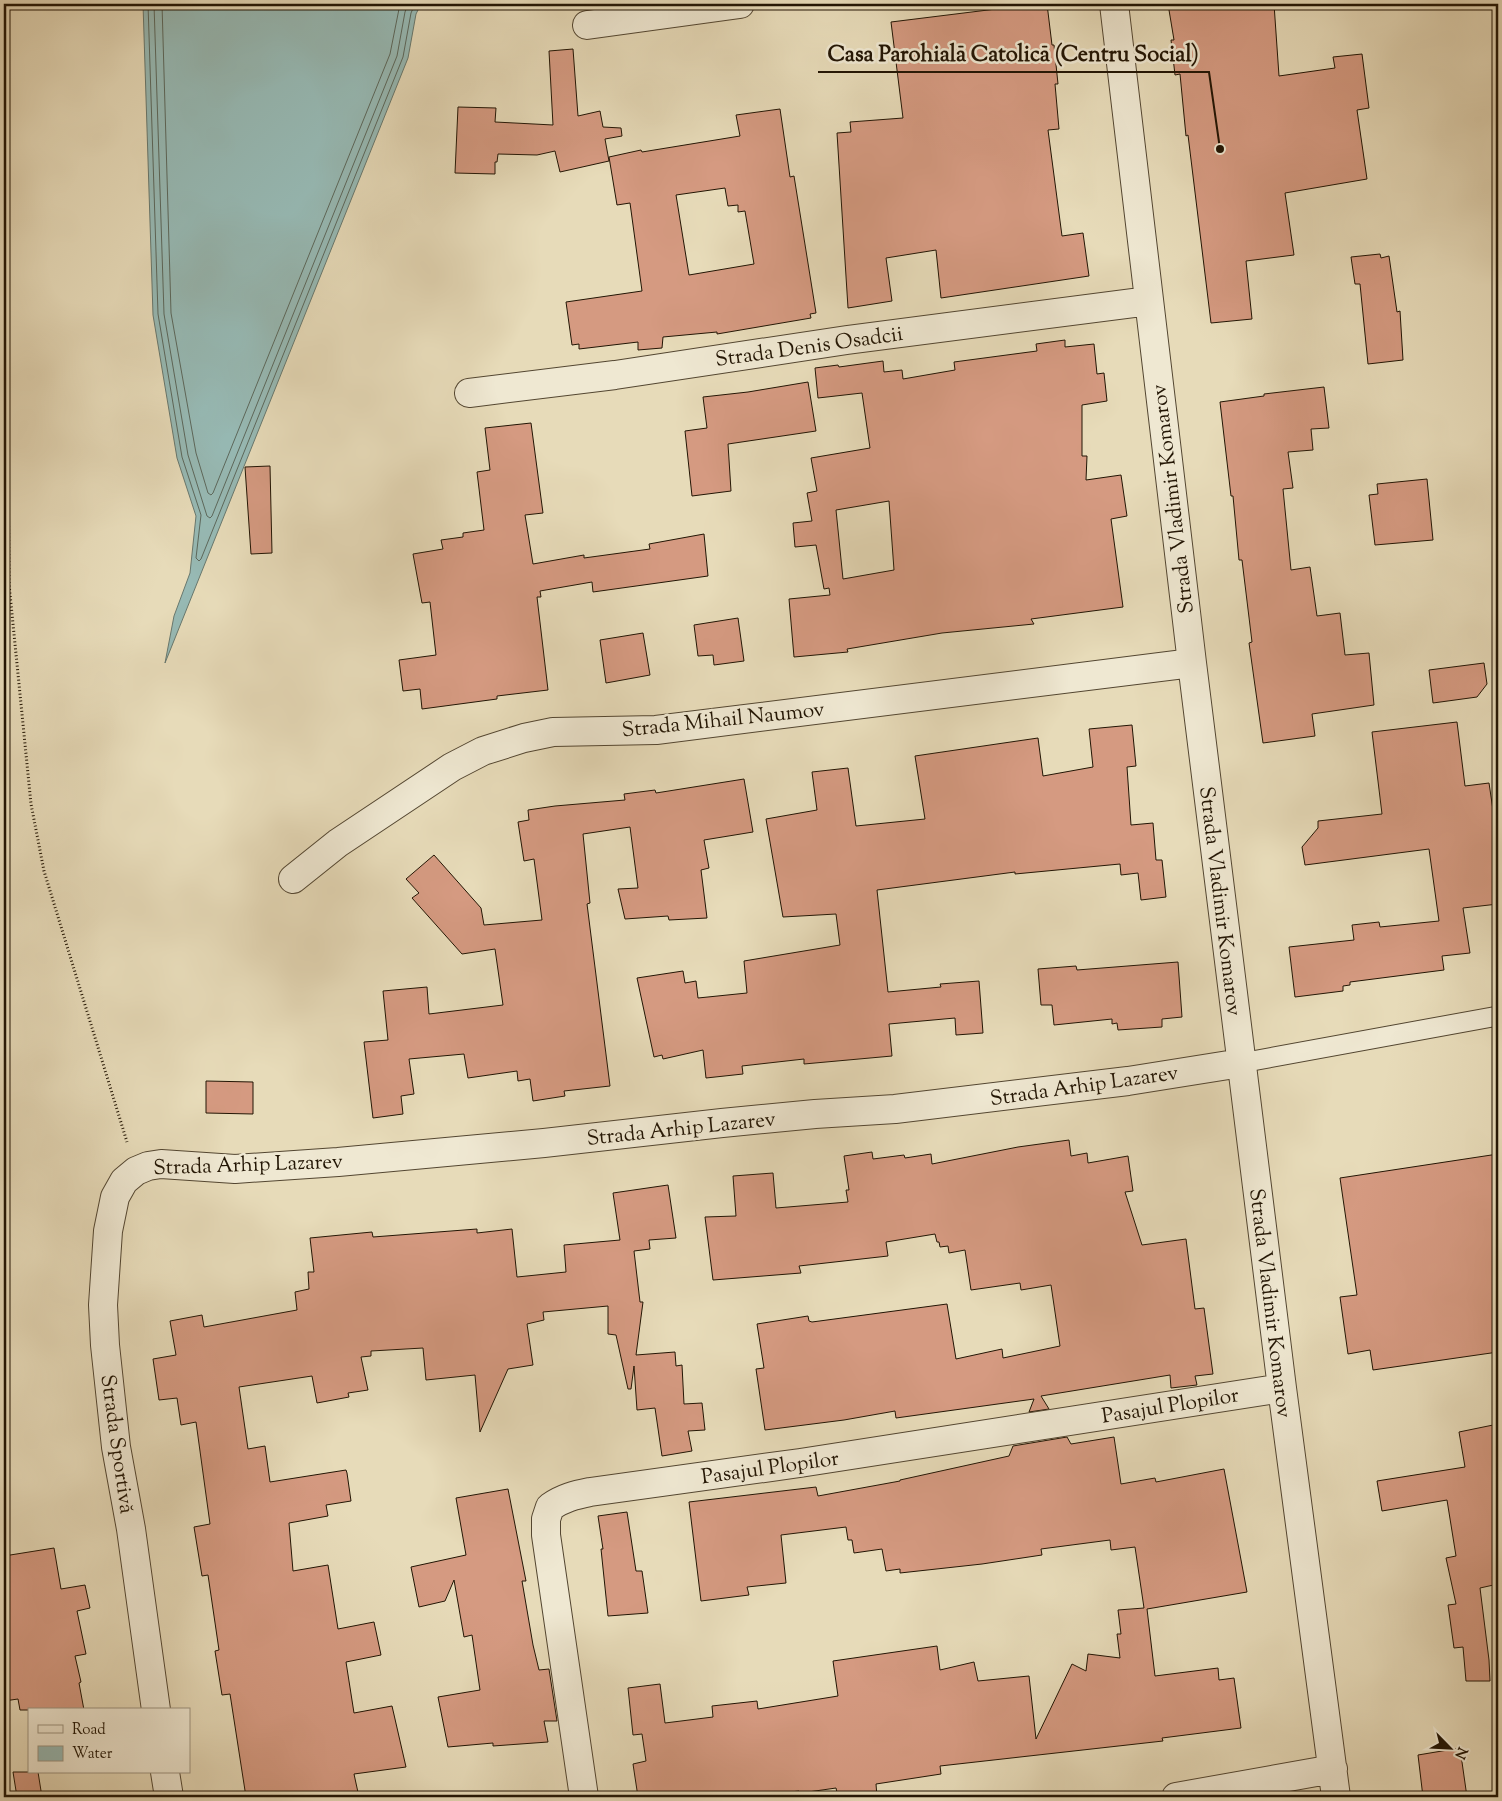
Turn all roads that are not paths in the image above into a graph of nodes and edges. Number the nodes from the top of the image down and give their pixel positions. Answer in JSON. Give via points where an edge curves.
{"nodes":[{"id":1,"x":740,"y":4,"type":"edge"},
{"id":2,"x":1114,"y":4,"type":"edge"},
{"id":3,"x":587,"y":25,"type":"dead end"},
{"id":4,"x":1149,"y":301,"type":"junction"},
{"id":5,"x":469,"y":394,"type":"dead end"},
{"id":6,"x":1192,"y":663,"type":"junction"},
{"id":7,"x":293,"y":879,"type":"dead end"},
{"id":8,"x":1498,"y":1016,"type":"edge"},
{"id":9,"x":1241,"y":1062,"type":"junction"},
{"id":10,"x":130,"y":1176,"type":"joint"},
{"id":11,"x":1282,"y":1388,"type":"junction"},
{"id":12,"x":156,"y":1708,"type":"edge"},
{"id":13,"x":1332,"y":1769,"type":"junction"},
{"id":14,"x":165,"y":1774,"type":"edge"},
{"id":15,"x":169,"y":1797,"type":"edge"},
{"id":16,"x":584,"y":1797,"type":"edge"},
{"id":17,"x":1176,"y":1797,"type":"edge"},
{"id":18,"x":1336,"y":1797,"type":"edge"}],
"edges":[{"from":1,"to":3,"type":"street"},
{"from":2,"to":4,"type":"street","name":"Strada Vladimir Komarov"},
{"from":4,"to":5,"type":"street","name":"Strada Denis Osadcii"},
{"from":4,"to":6,"type":"street","name":"Strada Vladimir Komarov"},
{"from":6,"to":7,"type":"street","name":"Strada Mihail Naumov","via":[[656,730],[553,732],[524,738],[452,766],[338,843]]},
{"from":6,"to":9,"type":"street","name":"Strada Vladimir Komarov"},
{"from":8,"to":9,"type":"lane"},
{"from":9,"to":10,"type":"street","name":"Strada Arhip Lazarev","via":[[1118,1082],[895,1109],[815,1114],[308,1165],[234,1169],[161,1164],[148,1166]]},
{"from":9,"to":11,"type":"street","name":"Strada Vladimir Komarov"},
{"from":10,"to":12,"type":"street","name":"Strada Sportivă","via":[[114,1197],[108,1231],[103,1305],[115,1438]]},
{"from":11,"to":13,"type":"street","name":"Strada Vladimir Komarov"},
{"from":11,"to":16,"type":"street","name":"Pasajul Plopilor","via":[[800,1463],[590,1492],[559,1501],[550,1507],[546,1535]]},
{"from":13,"to":17,"type":"street"},
{"from":13,"to":18,"type":"street","name":"Strada Vladimir Komarov"},
{"from":14,"to":15,"type":"street"}]}
